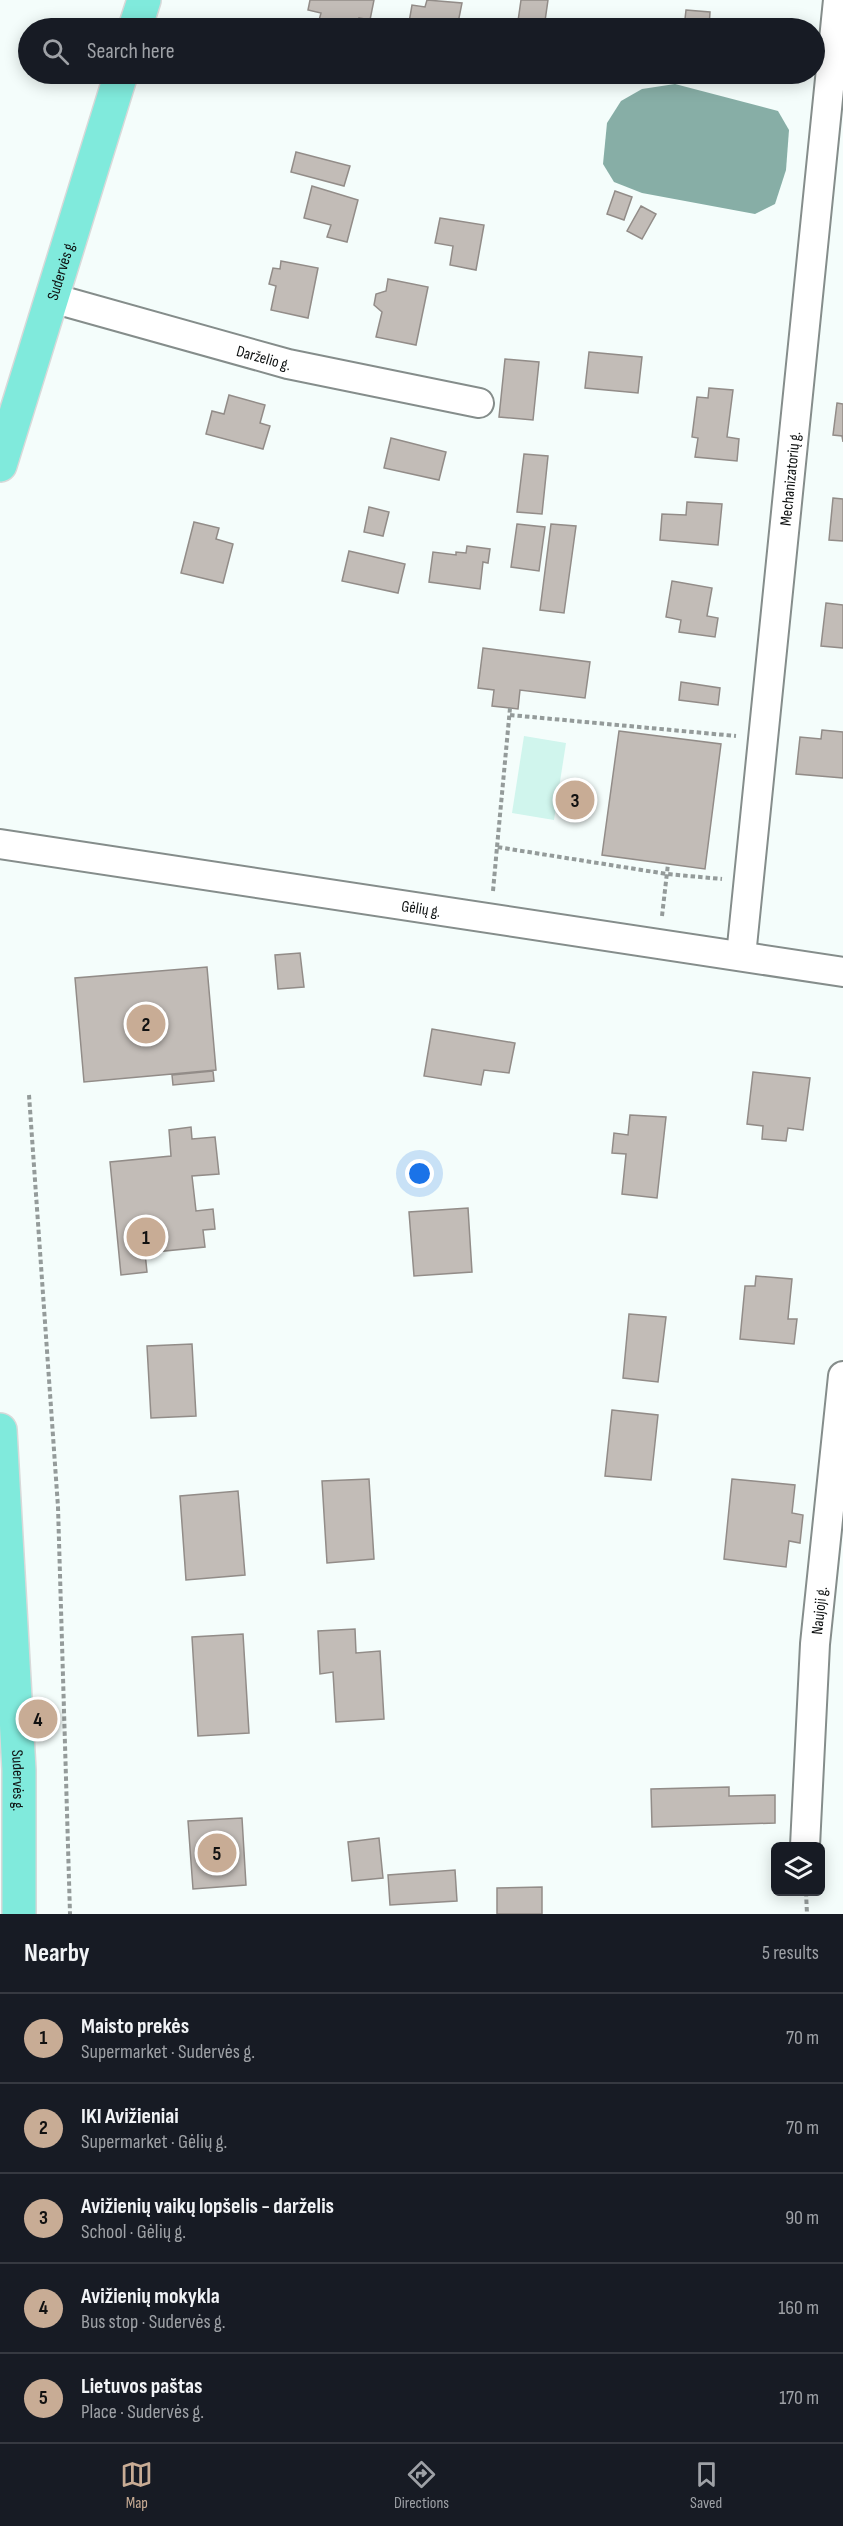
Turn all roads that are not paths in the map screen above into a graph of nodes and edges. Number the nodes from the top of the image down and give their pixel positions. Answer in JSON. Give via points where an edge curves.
{"nodes":[{"id":1,"x":144,"y":0,"type":"edge"},
{"id":2,"x":838,"y":0,"type":"edge"},
{"id":3,"x":138,"y":18,"type":"edge"},
{"id":4,"x":118,"y":84,"type":"edge"},
{"id":5,"x":52,"y":298,"type":"junction"},
{"id":6,"x":479,"y":403,"type":"dead end"},
{"id":7,"x":0,"y":465,"type":"edge"},
{"id":8,"x":0,"y":844,"type":"edge"},
{"id":9,"x":741,"y":956,"type":"junction"},
{"id":10,"x":843,"y":972,"type":"edge"},
{"id":11,"x":843,"y":1376,"type":"edge"},
{"id":12,"x":0,"y":1430,"type":"edge"},
{"id":13,"x":805,"y":1842,"type":"edge"},
{"id":14,"x":19,"y":1914,"type":"edge"}],
"edges":[{"from":1,"to":3,"type":"main road"},
{"from":2,"to":9,"type":"street","name":"Mechanizatorių g."},
{"from":4,"to":5,"type":"main road","name":"Sudervės g."},
{"from":5,"to":6,"type":"street","name":"Darželio g.","via":[[288,364]]},
{"from":5,"to":7,"type":"main road","name":"Sudervės g."},
{"from":8,"to":9,"type":"street","name":"Gėlių g."},
{"from":9,"to":10,"type":"street","name":"Gėlių g."},
{"from":11,"to":13,"type":"street","name":"Naujoji g.","via":[[815,1644]]},
{"from":12,"to":14,"type":"main road","name":"Sudervės g.","via":[[19,1770]]}]}
